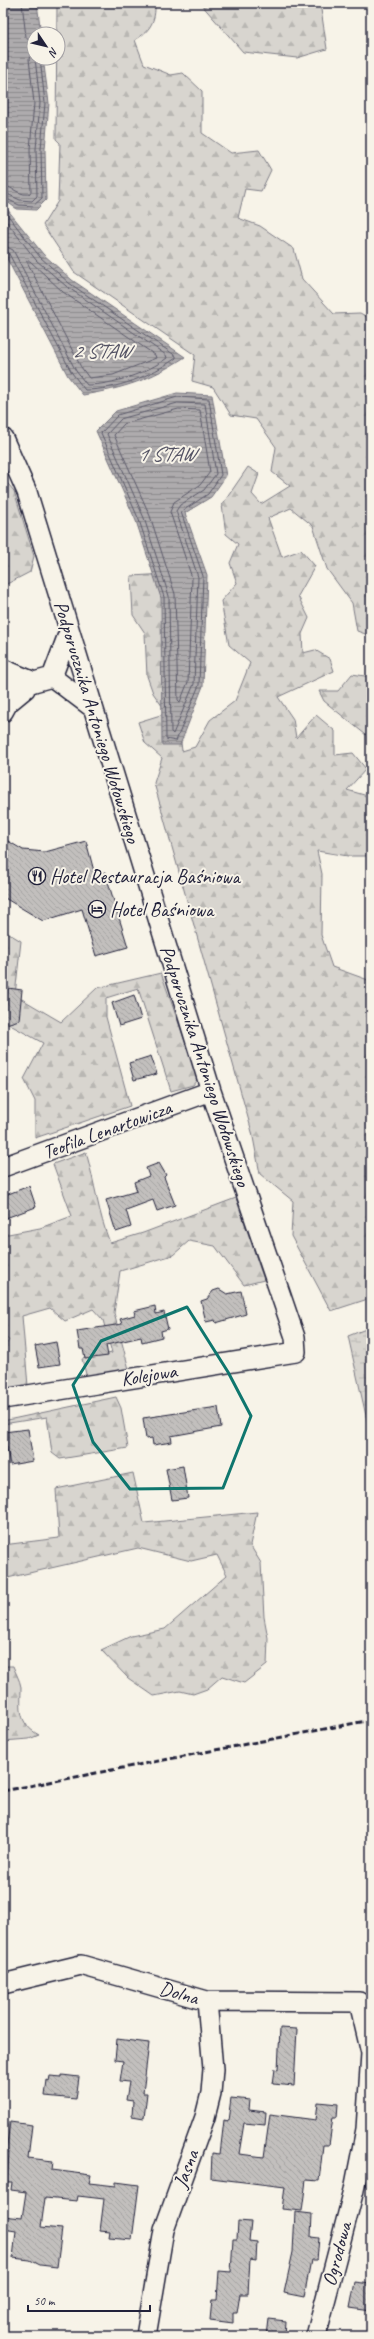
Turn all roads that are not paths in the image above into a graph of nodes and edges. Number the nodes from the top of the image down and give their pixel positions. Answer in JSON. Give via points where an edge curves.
{"nodes":[{"id":1,"x":3,"y":438,"type":"edge"},
{"id":2,"x":69,"y":632,"type":"junction"},
{"id":3,"x":3,"y":669,"type":"edge"},
{"id":4,"x":52,"y":677,"type":"junction"},
{"id":5,"x":34,"y":682,"type":"junction"},
{"id":6,"x":3,"y":694,"type":"edge"},
{"id":7,"x":93,"y":708,"type":"junction"},
{"id":8,"x":3,"y":712,"type":"edge"},
{"id":9,"x":211,"y":1091,"type":"junction"},
{"id":10,"x":3,"y":1167,"type":"edge"},
{"id":11,"x":296,"y":1352,"type":"joint"},
{"id":12,"x":3,"y":1399,"type":"edge"},
{"id":13,"x":3,"y":1984,"type":"edge"},
{"id":14,"x":207,"y":2001,"type":"junction"},
{"id":15,"x":359,"y":2002,"type":"joint"},
{"id":16,"x":371,"y":2053,"type":"edge"},
{"id":17,"x":146,"y":2336,"type":"edge"},
{"id":18,"x":316,"y":2336,"type":"edge"}],
"edges":[{"from":1,"to":2,"type":"street","name":"Podporucznika Antoniego Wołowskiego","via":[[27,492]]},
{"from":2,"to":4,"type":"street"},
{"from":2,"to":7,"type":"street","name":"Podporucznika Antoniego Wołowskiego"},
{"from":3,"to":5,"type":"street"},
{"from":4,"to":5,"type":"street"},
{"from":4,"to":7,"type":"street"},
{"from":5,"to":6,"type":"street"},
{"from":5,"to":8,"type":"street","via":[[8,703]]},
{"from":7,"to":9,"type":"street","name":"Podporucznika Antoniego Wołowskiego"},
{"from":9,"to":10,"type":"street","name":"Teofila Lenartowicza"},
{"from":9,"to":11,"type":"street","name":"Podporucznika Antoniego Wołowskiego","via":[[294,1338]]},
{"from":11,"to":12,"type":"street","name":"Kolejowa"},
{"from":13,"to":14,"type":"street","name":"Dolna","via":[[80,1965]]},
{"from":14,"to":15,"type":"street","name":"Dolna"},
{"from":14,"to":17,"type":"street","name":"Jasna","via":[[213,2069],[211,2093],[205,2117],[164,2230]]},
{"from":15,"to":16,"type":"street","name":"Ogrodowa"},
{"from":16,"to":18,"type":"street","name":"Ogrodowa","via":[[366,2129],[360,2160]]}]}
